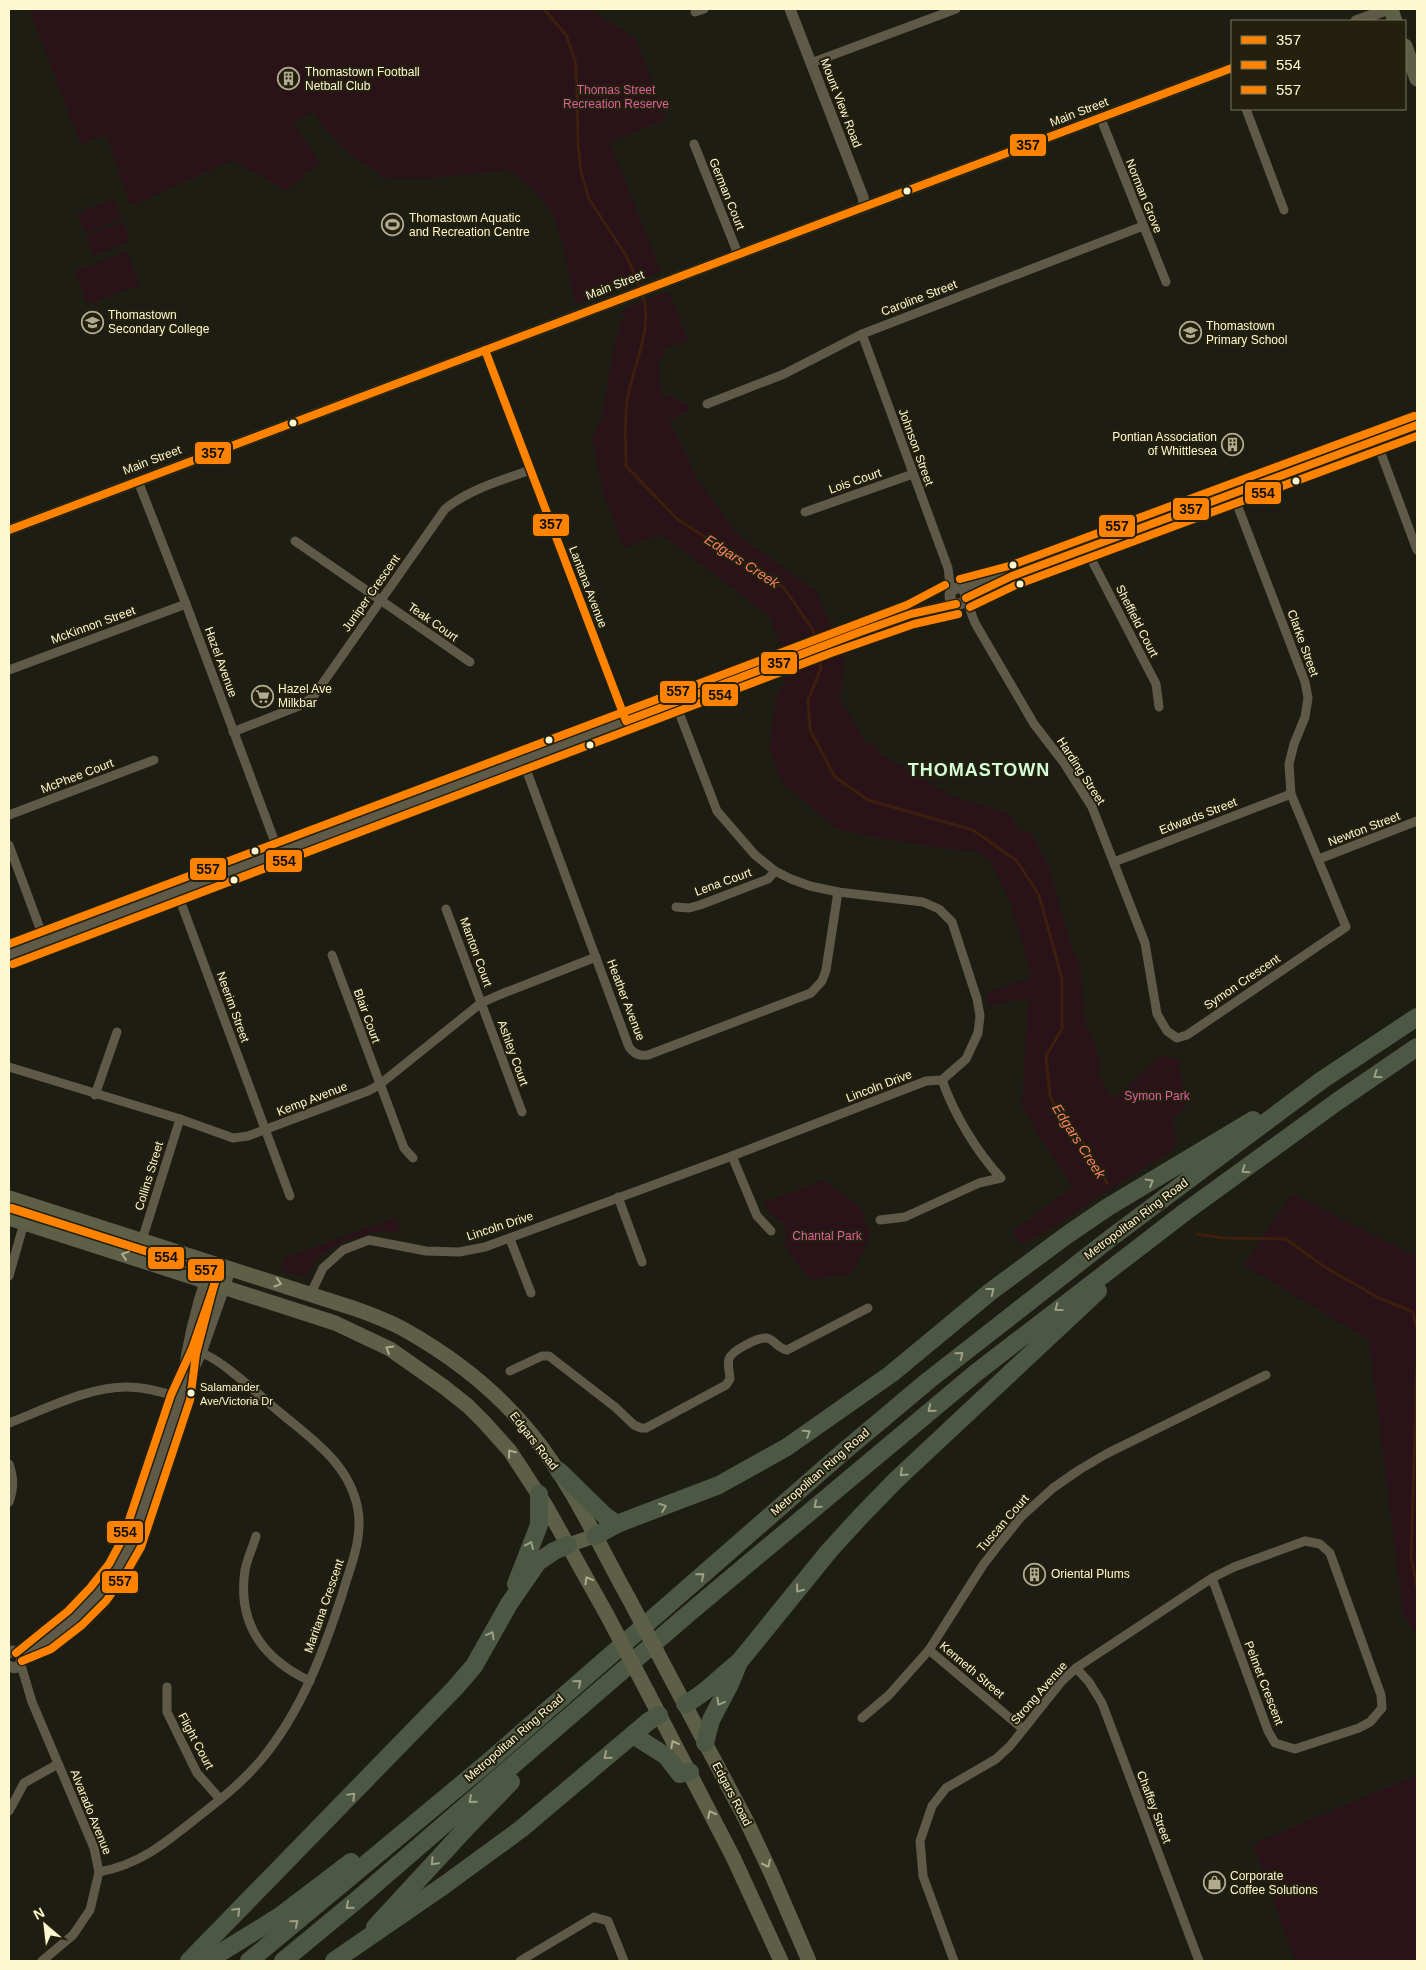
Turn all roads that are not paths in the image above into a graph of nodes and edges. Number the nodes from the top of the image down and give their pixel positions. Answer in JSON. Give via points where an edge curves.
{"nodes":[{"id":1,"x":704,"y":9,"type":"edge"},
{"id":2,"x":790,"y":9,"type":"edge"},
{"id":3,"x":956,"y":9,"type":"edge"},
{"id":4,"x":1390,"y":9,"type":"edge"},
{"id":5,"x":694,"y":12,"type":"dead end"},
{"id":6,"x":1359,"y":20,"type":"edge"},
{"id":7,"x":1406,"y":49,"type":"edge"},
{"id":8,"x":811,"y":63,"type":"junction"},
{"id":9,"x":1231,"y":70,"type":"edge"},
{"id":10,"x":1417,"y":79,"type":"edge"},
{"id":11,"x":1246,"y":110,"type":"edge"},
{"id":12,"x":1101,"y":119,"type":"junction"},
{"id":13,"x":694,"y":144,"type":"dead end"},
{"id":14,"x":865,"y":207,"type":"junction"},
{"id":15,"x":1284,"y":210,"type":"dead end"},
{"id":16,"x":1144,"y":226,"type":"junction"},
{"id":17,"x":738,"y":254,"type":"junction"},
{"id":18,"x":1166,"y":282,"type":"dead end"},
{"id":19,"x":862,"y":334,"type":"junction"},
{"id":20,"x":485,"y":350,"type":"junction"},
{"id":21,"x":708,"y":404,"type":"dead end"},
{"id":22,"x":1417,"y":425,"type":"edge"},
{"id":23,"x":1376,"y":440,"type":"junction"},
{"id":24,"x":530,"y":470,"type":"junction"},
{"id":25,"x":913,"y":474,"type":"junction"},
{"id":26,"x":138,"y":481,"type":"junction"},
{"id":27,"x":1233,"y":494,"type":"junction"},
{"id":28,"x":804,"y":512,"type":"dead end"},
{"id":29,"x":9,"y":530,"type":"edge"},
{"id":30,"x":295,"y":541,"type":"dead end"},
{"id":31,"x":1086,"y":549,"type":"junction"},
{"id":32,"x":1417,"y":550,"type":"edge"},
{"id":33,"x":959,"y":596,"type":"junction"},
{"id":34,"x":381,"y":602,"type":"junction"},
{"id":35,"x":186,"y":604,"type":"junction"},
{"id":36,"x":470,"y":662,"type":"dead end"},
{"id":37,"x":9,"y":670,"type":"edge"},
{"id":38,"x":675,"y":702,"type":"junction"},
{"id":39,"x":1159,"y":707,"type":"dead end"},
{"id":40,"x":626,"y":721,"type":"junction"},
{"id":41,"x":233,"y":732,"type":"junction"},
{"id":42,"x":154,"y":760,"type":"dead end"},
{"id":43,"x":523,"y":761,"type":"junction"},
{"id":44,"x":1291,"y":794,"type":"junction"},
{"id":45,"x":9,"y":815,"type":"edge"},
{"id":46,"x":1417,"y":821,"type":"edge"},
{"id":47,"x":9,"y":845,"type":"edge"},
{"id":48,"x":279,"y":854,"type":"junction"},
{"id":49,"x":1319,"y":860,"type":"junction"},
{"id":50,"x":1114,"y":862,"type":"junction"},
{"id":51,"x":775,"y":871,"type":"junction"},
{"id":52,"x":177,"y":892,"type":"junction"},
{"id":53,"x":838,"y":892,"type":"junction"},
{"id":54,"x":676,"y":907,"type":"dead end"},
{"id":55,"x":446,"y":909,"type":"dead end"},
{"id":56,"x":45,"y":942,"type":"junction"},
{"id":57,"x":1145,"y":943,"type":"joint"},
{"id":58,"x":9,"y":955,"type":"edge"},
{"id":59,"x":332,"y":955,"type":"dead end"},
{"id":60,"x":596,"y":958,"type":"junction"},
{"id":61,"x":482,"y":1003,"type":"junction"},
{"id":62,"x":1417,"y":1017,"type":"edge"},
{"id":63,"x":117,"y":1032,"type":"dead end"},
{"id":64,"x":1417,"y":1048,"type":"edge"},
{"id":65,"x":9,"y":1068,"type":"edge"},
{"id":66,"x":942,"y":1080,"type":"junction"},
{"id":67,"x":1322,"y":1080,"type":"junction"},
{"id":68,"x":379,"y":1085,"type":"junction"},
{"id":69,"x":95,"y":1095,"type":"junction"},
{"id":70,"x":522,"y":1112,"type":"dead end"},
{"id":71,"x":180,"y":1119,"type":"junction"},
{"id":72,"x":265,"y":1130,"type":"junction"},
{"id":73,"x":732,"y":1156,"type":"junction"},
{"id":74,"x":413,"y":1158,"type":"dead end"},
{"id":75,"x":290,"y":1196,"type":"dead end"},
{"id":76,"x":618,"y":1197,"type":"junction"},
{"id":77,"x":9,"y":1198,"type":"edge"},
{"id":78,"x":1185,"y":1212,"type":"junction"},
{"id":79,"x":9,"y":1218,"type":"edge"},
{"id":80,"x":880,"y":1220,"type":"dead end"},
{"id":81,"x":24,"y":1223,"type":"junction"},
{"id":82,"x":770,"y":1231,"type":"dead end"},
{"id":83,"x":510,"y":1239,"type":"junction"},
{"id":84,"x":142,"y":1240,"type":"junction"},
{"id":85,"x":212,"y":1262,"type":"junction"},
{"id":86,"x":642,"y":1262,"type":"dead end"},
{"id":87,"x":231,"y":1268,"type":"junction"},
{"id":88,"x":9,"y":1276,"type":"edge"},
{"id":89,"x":205,"y":1281,"type":"junction"},
{"id":90,"x":225,"y":1286,"type":"junction"},
{"id":91,"x":311,"y":1293,"type":"junction"},
{"id":92,"x":531,"y":1293,"type":"dead end"},
{"id":93,"x":868,"y":1308,"type":"dead end"},
{"id":94,"x":186,"y":1352,"type":"junction"},
{"id":95,"x":200,"y":1356,"type":"junction"},
{"id":96,"x":510,"y":1371,"type":"dead end"},
{"id":97,"x":1266,"y":1375,"type":"dead end"},
{"id":98,"x":180,"y":1398,"type":"junction"},
{"id":99,"x":9,"y":1423,"type":"edge"},
{"id":100,"x":9,"y":1464,"type":"edge"},
{"id":101,"x":559,"y":1471,"type":"junction"},
{"id":102,"x":539,"y":1494,"type":"junction"},
{"id":103,"x":9,"y":1502,"type":"edge"},
{"id":104,"x":618,"y":1524,"type":"junction"},
{"id":105,"x":256,"y":1536,"type":"dead end"},
{"id":106,"x":595,"y":1536,"type":"junction"},
{"id":107,"x":1320,"y":1544,"type":"joint"},
{"id":108,"x":568,"y":1546,"type":"junction"},
{"id":109,"x":1212,"y":1578,"type":"junction"},
{"id":110,"x":509,"y":1604,"type":"junction"},
{"id":111,"x":928,"y":1650,"type":"junction"},
{"id":112,"x":13,"y":1662,"type":"edge"},
{"id":113,"x":739,"y":1662,"type":"junction"},
{"id":114,"x":1076,"y":1668,"type":"junction"},
{"id":115,"x":310,"y":1681,"type":"junction"},
{"id":116,"x":167,"y":1687,"type":"dead end"},
{"id":117,"x":589,"y":1700,"type":"junction"},
{"id":118,"x":685,"y":1704,"type":"junction"},
{"id":119,"x":659,"y":1715,"type":"junction"},
{"id":120,"x":862,"y":1718,"type":"dead end"},
{"id":121,"x":1023,"y":1729,"type":"junction"},
{"id":122,"x":633,"y":1735,"type":"junction"},
{"id":123,"x":705,"y":1743,"type":"junction"},
{"id":124,"x":58,"y":1764,"type":"junction"},
{"id":125,"x":486,"y":1764,"type":"junction"},
{"id":126,"x":690,"y":1772,"type":"junction"},
{"id":127,"x":220,"y":1799,"type":"junction"},
{"id":128,"x":9,"y":1811,"type":"edge"},
{"id":129,"x":98,"y":1867,"type":"junction"},
{"id":130,"x":205,"y":1954,"type":"edge"},
{"id":131,"x":42,"y":1961,"type":"edge"},
{"id":132,"x":189,"y":1961,"type":"edge"},
{"id":133,"x":249,"y":1961,"type":"edge"},
{"id":134,"x":283,"y":1961,"type":"edge"},
{"id":135,"x":334,"y":1961,"type":"edge"},
{"id":136,"x":342,"y":1961,"type":"edge"},
{"id":137,"x":520,"y":1961,"type":"edge"},
{"id":138,"x":624,"y":1961,"type":"edge"},
{"id":139,"x":781,"y":1961,"type":"edge"},
{"id":140,"x":809,"y":1961,"type":"edge"},
{"id":141,"x":954,"y":1961,"type":"edge"},
{"id":142,"x":1199,"y":1961,"type":"edge"}],
"edges":[{"from":1,"to":5,"type":"street"},
{"from":2,"to":8,"type":"street","name":"Mount View Road"},
{"from":3,"to":8,"type":"street"},
{"from":4,"to":6,"type":"street"},
{"from":7,"to":10,"type":"main road"},
{"from":8,"to":14,"type":"street","name":"Mount View Road"},
{"from":9,"to":12,"type":"street","name":"Main Street"},
{"from":11,"to":15,"type":"street"},
{"from":12,"to":14,"type":"street","name":"Main Street"},
{"from":12,"to":16,"type":"street","name":"Norman Grove"},
{"from":13,"to":17,"type":"street","name":"German Court"},
{"from":14,"to":17,"type":"street","name":"Main Street"},
{"from":16,"to":18,"type":"street","name":"Norman Grove"},
{"from":16,"to":19,"type":"street","name":"Caroline Street"},
{"from":17,"to":20,"type":"street","name":"Main Street"},
{"from":19,"to":21,"type":"street","name":"Caroline Street","via":[[784,374]]},
{"from":19,"to":25,"type":"street","name":"Johnson Street"},
{"from":20,"to":24,"type":"street","name":"Lantana Avenue"},
{"from":20,"to":26,"type":"street","name":"Main Street"},
{"from":22,"to":23,"type":"street"},
{"from":23,"to":27,"type":"street"},
{"from":23,"to":32,"type":"street"},
{"from":24,"to":34,"type":"street","name":"Juniper Crescent","via":[[482,487],[445,509]]},
{"from":24,"to":40,"type":"street","name":"Lantana Avenue"},
{"from":25,"to":28,"type":"street","name":"Lois Court"},
{"from":25,"to":33,"type":"street","name":"Johnson Street"},
{"from":26,"to":29,"type":"street","name":"Main Street"},
{"from":26,"to":35,"type":"street","name":"Hazel Avenue"},
{"from":27,"to":31,"type":"street"},
{"from":27,"to":44,"type":"street","name":"Clarke Street","via":[[1305,682],[1308,698],[1305,717],[1289,764]]},
{"from":30,"to":34,"type":"street","name":"Teak Court"},
{"from":31,"to":33,"type":"street"},
{"from":31,"to":39,"type":"street","name":"Sheffield Court","via":[[1156,684]]},
{"from":33,"to":38,"type":"street"},
{"from":33,"to":50,"type":"street","name":"Harding Street","via":[[1034,724],[1092,807]]},
{"from":34,"to":36,"type":"street","name":"Teak Court"},
{"from":34,"to":41,"type":"street","name":"Juniper Crescent","via":[[313,697],[299,706]]},
{"from":35,"to":37,"type":"street","name":"McKinnon Street"},
{"from":35,"to":41,"type":"street","name":"Hazel Avenue"},
{"from":38,"to":40,"type":"street"},
{"from":38,"to":51,"type":"street","via":[[717,811],[743,844]]},
{"from":40,"to":43,"type":"street"},
{"from":41,"to":48,"type":"street","name":"Hazel Avenue"},
{"from":42,"to":45,"type":"street","name":"McPhee Court"},
{"from":43,"to":48,"type":"street"},
{"from":43,"to":60,"type":"street","name":"Heather Avenue"},
{"from":44,"to":49,"type":"street","name":"Clarke Street"},
{"from":44,"to":50,"type":"street","name":"Edwards Street"},
{"from":46,"to":49,"type":"street","name":"Newton Street"},
{"from":47,"to":56,"type":"street"},
{"from":48,"to":52,"type":"street"},
{"from":49,"to":57,"type":"street","name":"Symon Crescent","via":[[1346,927],[1187,1035],[1176,1038],[1167,1031],[1157,1014]]},
{"from":50,"to":57,"type":"street","name":"Harding Street"},
{"from":51,"to":53,"type":"street","via":[[791,880]]},
{"from":51,"to":54,"type":"street","name":"Lena Court","via":[[768,879],[700,905]]},
{"from":52,"to":56,"type":"street"},
{"from":52,"to":72,"type":"street","name":"Neerim Street"},
{"from":53,"to":60,"type":"street","name":"Heather Avenue","via":[[826,970],[817,988],[802,997],[648,1055],[636,1054],[629,1047]]},
{"from":53,"to":66,"type":"street","via":[[923,902],[939,909],[952,922],[980,1016],[978,1033],[966,1059]]},
{"from":55,"to":61,"type":"street","name":"Manton Court"},
{"from":56,"to":58,"type":"street"},
{"from":59,"to":68,"type":"street","name":"Blair Court"},
{"from":60,"to":61,"type":"street","name":"Kemp Avenue"},
{"from":61,"to":68,"type":"street","name":"Kemp Avenue"},
{"from":61,"to":70,"type":"street","name":"Ashley Court"},
{"from":62,"to":67,"type":"highway","name":"Metropolitan Ring Road"},
{"from":63,"to":69,"type":"street"},
{"from":64,"to":78,"type":"highway","name":"Metropolitan Ring Road","one_way":true},
{"from":65,"to":69,"type":"street","name":"Kemp Avenue"},
{"from":66,"to":73,"type":"street","name":"Lincoln Drive","via":[[926,1081]]},
{"from":66,"to":80,"type":"street","via":[[986,1162],[1001,1178],[978,1183],[905,1217]]},
{"from":104,"to":67,"type":"highway","one_way":true,"via":[[719,1484],[787,1447],[891,1374],[990,1292],[1108,1207]]},
{"from":125,"to":67,"type":"highway","name":"Metropolitan Ring Road","one_way":true,"via":[[789,1498],[914,1393],[1066,1272]]},
{"from":68,"to":72,"type":"street","name":"Kemp Avenue"},
{"from":68,"to":74,"type":"street","name":"Blair Court","via":[[404,1148]]},
{"from":69,"to":71,"type":"street","name":"Kemp Avenue"},
{"from":71,"to":72,"type":"street","name":"Kemp Avenue","via":[[232,1138]]},
{"from":71,"to":84,"type":"street","name":"Collins Street"},
{"from":72,"to":75,"type":"street","name":"Neerim Street"},
{"from":73,"to":76,"type":"street","name":"Lincoln Drive"},
{"from":73,"to":82,"type":"street","via":[[755,1211]]},
{"from":76,"to":83,"type":"street","name":"Lincoln Drive"},
{"from":76,"to":86,"type":"street"},
{"from":77,"to":84,"type":"main road","name":"Edgars Road"},
{"from":78,"to":113,"type":"highway","one_way":true,"via":[[896,1480],[830,1551]]},
{"from":78,"to":117,"type":"highway","name":"Metropolitan Ring Road","one_way":true,"via":[[950,1394]]},
{"from":79,"to":81,"type":"main road","name":"Edgars Road"},
{"from":81,"to":88,"type":"street"},
{"from":89,"to":81,"type":"main road","name":"Edgars Road","one_way":true},
{"from":83,"to":91,"type":"street","name":"Lincoln Drive","via":[[459,1252],[369,1240],[342,1250],[323,1268]]},
{"from":83,"to":92,"type":"street"},
{"from":84,"to":85,"type":"main road","name":"Edgars Road"},
{"from":85,"to":87,"type":"main road","name":"Edgars Road"},
{"from":85,"to":89,"type":"street"},
{"from":87,"to":90,"type":"street"},
{"from":87,"to":91,"type":"main road","name":"Edgars Road","one_way":true},
{"from":89,"to":90,"type":"main road","name":"Edgars Road"},
{"from":89,"to":94,"type":"street"},
{"from":90,"to":95,"type":"street"},
{"from":102,"to":90,"type":"main road","name":"Edgars Road","one_way":true,"via":[[510,1451],[484,1422],[444,1387],[390,1349],[335,1323]]},
{"from":91,"to":101,"type":"main road","name":"Edgars Road","via":[[396,1326],[442,1354],[495,1395],[534,1437]]},
{"from":93,"to":96,"type":"street","via":[[787,1350],[767,1338],[757,1340],[731,1355],[728,1362],[730,1380],[726,1385],[646,1428],[634,1426],[615,1407],[549,1356],[542,1356]]},
{"from":94,"to":95,"type":"street","name":"Maritana Crescent"},
{"from":94,"to":98,"type":"street"},
{"from":95,"to":98,"type":"street"},
{"from":95,"to":115,"type":"street","name":"Maritana Crescent","via":[[224,1367],[327,1452],[342,1471],[356,1501],[358,1544],[328,1638]]},
{"from":97,"to":111,"type":"street","name":"Tuscan Court","via":[[1106,1454],[1053,1488],[1021,1518],[983,1565]]},
{"from":98,"to":99,"type":"street","via":[[143,1388],[113,1387]]},
{"from":98,"to":112,"type":"street","via":[[132,1542],[117,1569],[75,1618]]},
{"from":100,"to":103,"type":"street","via":[[13,1489]]},
{"from":101,"to":104,"type":"highway","via":[[605,1516]]},
{"from":101,"to":106,"type":"main road","name":"Edgars Road"},
{"from":102,"to":108,"type":"main road","name":"Edgars Road"},
{"from":110,"to":102,"type":"highway","one_way":true,"via":[[539,1524]]},
{"from":104,"to":106,"type":"highway"},
{"from":105,"to":115,"type":"street","via":[[245,1568],[247,1615],[260,1645],[281,1665]]},
{"from":106,"to":108,"type":"main road"},
{"from":106,"to":118,"type":"main road","name":"Edgars Road","bridge":true},
{"from":107,"to":109,"type":"street","name":"Strong Avenue","via":[[1305,1541]]},
{"from":107,"to":109,"type":"street","name":"Pelmet Crescent","via":[[1330,1554],[1381,1695],[1382,1708],[1370,1722],[1359,1728],[1295,1749],[1275,1743],[1268,1731]]},
{"from":108,"to":110,"type":"highway","via":[[538,1562]]},
{"from":119,"to":108,"type":"main road","name":"Edgars Road","one_way":true,"bridge":true},
{"from":109,"to":114,"type":"street","name":"Strong Avenue"},
{"from":130,"to":110,"type":"highway","one_way":true,"via":[[455,1688],[474,1666]]},
{"from":111,"to":120,"type":"street","name":"Tuscan Court","via":[[889,1695]]},
{"from":111,"to":121,"type":"street","name":"Kenneth Street"},
{"from":112,"to":124,"type":"street","name":"Alvarado Avenue"},
{"from":113,"to":118,"type":"highway","via":[[703,1694]]},
{"from":113,"to":123,"type":"highway","one_way":true,"via":[[711,1720]]},
{"from":114,"to":121,"type":"street","name":"Strong Avenue"},
{"from":114,"to":142,"type":"street","name":"Chaffey Street","via":[[1102,1703]]},
{"from":115,"to":127,"type":"street","name":"Maritana Crescent","via":[[289,1721],[260,1761]]},
{"from":116,"to":127,"type":"street","name":"Flight Court","via":[[167,1712],[197,1773]]},
{"from":117,"to":134,"type":"highway","name":"Metropolitan Ring Road","one_way":true},
{"from":117,"to":136,"type":"highway","one_way":true},
{"from":118,"to":119,"type":"main road"},
{"from":118,"to":123,"type":"main road","name":"Edgars Road"},
{"from":119,"to":122,"type":"highway"},
{"from":126,"to":119,"type":"main road","name":"Edgars Road","one_way":true},
{"from":121,"to":141,"type":"street","name":"Strong Avenue","via":[[996,1759],[946,1788],[932,1806],[920,1842],[923,1876]]},
{"from":122,"to":126,"type":"highway","via":[[666,1756],[680,1774]]},
{"from":122,"to":135,"type":"highway","one_way":true,"bridge":true,"via":[[521,1829]]},
{"from":123,"to":140,"type":"main road","name":"Edgars Road","one_way":true,"via":[[746,1820]]},
{"from":124,"to":128,"type":"street","via":[[24,1784]]},
{"from":124,"to":129,"type":"street","name":"Alvarado Avenue","via":[[94,1848]]},
{"from":125,"to":130,"type":"highway","via":[[384,1836],[280,1916]]},
{"from":133,"to":125,"type":"highway","name":"Metropolitan Ring Road","one_way":true},
{"from":139,"to":126,"type":"main road","name":"Edgars Road","one_way":true},
{"from":127,"to":129,"type":"street","name":"Maritana Crescent","via":[[161,1847],[136,1861]]},
{"from":129,"to":131,"type":"street","name":"Alvarado Avenue","via":[[90,1910],[73,1935]]},
{"from":130,"to":132,"type":"highway"},
{"from":137,"to":138,"type":"street","via":[[594,1917],[608,1921]]}]}
